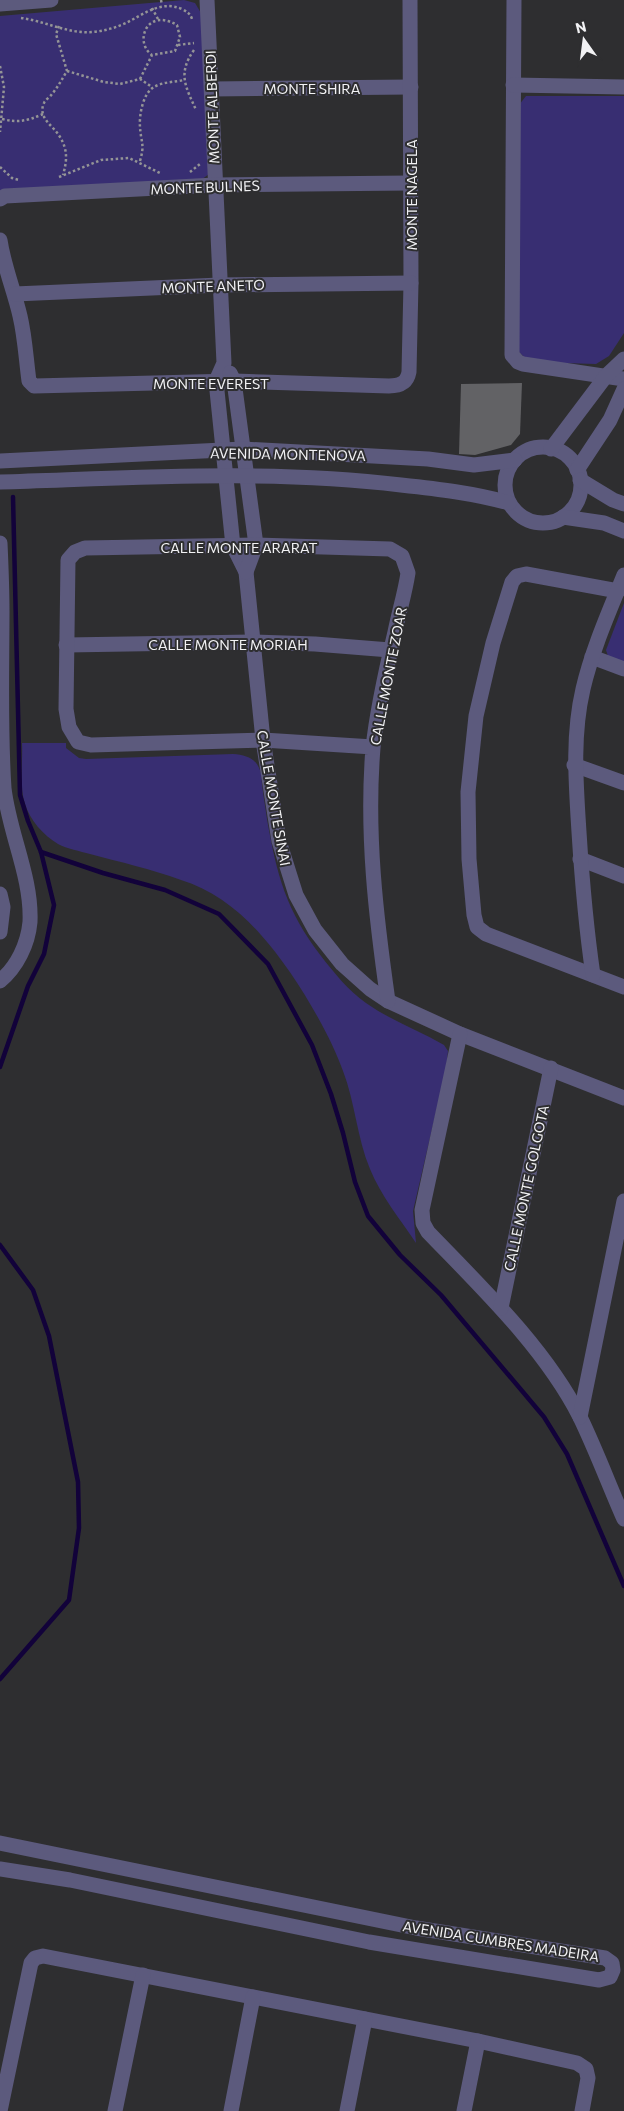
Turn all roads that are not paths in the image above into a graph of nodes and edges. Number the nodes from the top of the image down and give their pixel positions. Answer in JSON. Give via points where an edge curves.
{"nodes":[{"id":1,"x":51,"y":0,"type":"edge"},
{"id":2,"x":207,"y":0,"type":"edge"},
{"id":3,"x":410,"y":0,"type":"edge"},
{"id":4,"x":514,"y":0,"type":"edge"},
{"id":5,"x":0,"y":4,"type":"edge"},
{"id":6,"x":513,"y":85,"type":"junction"},
{"id":7,"x":411,"y":87,"type":"junction"},
{"id":8,"x":624,"y":87,"type":"edge"},
{"id":9,"x":212,"y":89,"type":"junction"},
{"id":10,"x":411,"y":183,"type":"junction"},
{"id":11,"x":216,"y":185,"type":"junction"},
{"id":12,"x":0,"y":198,"type":"edge"},
{"id":13,"x":0,"y":240,"type":"edge"},
{"id":14,"x":411,"y":284,"type":"junction"},
{"id":15,"x":220,"y":285,"type":"junction"},
{"id":16,"x":15,"y":294,"type":"junction"},
{"id":17,"x":624,"y":359,"type":"edge"},
{"id":18,"x":224,"y":363,"type":"junction"},
{"id":19,"x":606,"y":376,"type":"junction"},
{"id":20,"x":624,"y":379,"type":"edge"},
{"id":21,"x":216,"y":381,"type":"junction"},
{"id":22,"x":234,"y":381,"type":"junction"},
{"id":23,"x":399,"y":385,"type":"joint"},
{"id":24,"x":624,"y":389,"type":"edge"},
{"id":25,"x":244,"y":449,"type":"junction"},
{"id":26,"x":551,"y":449,"type":"junction"},
{"id":27,"x":223,"y":450,"type":"junction"},
{"id":28,"x":515,"y":460,"type":"junction"},
{"id":29,"x":0,"y":461,"type":"edge"},
{"id":30,"x":247,"y":475,"type":"junction"},
{"id":31,"x":579,"y":475,"type":"junction"},
{"id":32,"x":225,"y":476,"type":"junction"},
{"id":33,"x":0,"y":482,"type":"edge"},
{"id":34,"x":509,"y":503,"type":"junction"},
{"id":35,"x":624,"y":504,"type":"edge"},
{"id":36,"x":563,"y":517,"type":"junction"},
{"id":37,"x":624,"y":531,"type":"edge"},
{"id":38,"x":0,"y":542,"type":"edge"},
{"id":39,"x":256,"y":545,"type":"junction"},
{"id":40,"x":233,"y":546,"type":"junction"},
{"id":41,"x":405,"y":561,"type":"joint"},
{"id":42,"x":246,"y":572,"type":"junction"},
{"id":43,"x":624,"y":575,"type":"edge"},
{"id":44,"x":618,"y":591,"type":"junction"},
{"id":45,"x":252,"y":642,"type":"junction"},
{"id":46,"x":66,"y":645,"type":"junction"},
{"id":47,"x":390,"y":650,"type":"junction"},
{"id":48,"x":592,"y":657,"type":"junction"},
{"id":49,"x":624,"y":669,"type":"edge"},
{"id":50,"x":263,"y":740,"type":"junction"},
{"id":51,"x":373,"y":747,"type":"junction"},
{"id":52,"x":574,"y":765,"type":"junction"},
{"id":53,"x":624,"y":783,"type":"edge"},
{"id":54,"x":580,"y":859,"type":"junction"},
{"id":55,"x":624,"y":876,"type":"edge"},
{"id":56,"x":0,"y":894,"type":"edge"},
{"id":57,"x":0,"y":932,"type":"edge"},
{"id":58,"x":593,"y":975,"type":"junction"},
{"id":59,"x":0,"y":981,"type":"edge"},
{"id":60,"x":624,"y":987,"type":"edge"},
{"id":61,"x":388,"y":1001,"type":"junction"},
{"id":62,"x":460,"y":1034,"type":"junction"},
{"id":63,"x":551,"y":1068,"type":"junction"},
{"id":64,"x":624,"y":1098,"type":"edge"},
{"id":65,"x":624,"y":1201,"type":"edge"},
{"id":66,"x":501,"y":1308,"type":"junction"},
{"id":67,"x":580,"y":1417,"type":"junction"},
{"id":68,"x":624,"y":1519,"type":"edge"},
{"id":69,"x":0,"y":1843,"type":"edge"},
{"id":70,"x":0,"y":1869,"type":"edge"},
{"id":71,"x":143,"y":1975,"type":"junction"},
{"id":72,"x":253,"y":1997,"type":"junction"},
{"id":73,"x":365,"y":2019,"type":"junction"},
{"id":74,"x":478,"y":2041,"type":"junction"},
{"id":75,"x":0,"y":2111,"type":"edge"},
{"id":76,"x":115,"y":2111,"type":"edge"},
{"id":77,"x":231,"y":2111,"type":"edge"},
{"id":78,"x":347,"y":2111,"type":"edge"},
{"id":79,"x":464,"y":2111,"type":"edge"},
{"id":80,"x":582,"y":2111,"type":"edge"}],
"edges":[{"from":1,"to":5,"type":"street"},
{"from":2,"to":9,"type":"street","name":"MONTE ALBERDI"},
{"from":3,"to":7,"type":"street","name":"MONTE NAGELA"},
{"from":4,"to":6,"type":"street"},
{"from":6,"to":8,"type":"street"},
{"from":6,"to":19,"type":"street","via":[[512,355],[523,364]]},
{"from":7,"to":9,"type":"street","name":"MONTE SHIRA"},
{"from":7,"to":10,"type":"street","name":"MONTE NAGELA"},
{"from":9,"to":11,"type":"street","name":"MONTE ALBERDI"},
{"from":10,"to":11,"type":"street","name":"MONTE BULNES"},
{"from":10,"to":14,"type":"street","name":"MONTE NAGELA"},
{"from":11,"to":12,"type":"street","name":"MONTE BULNES"},
{"from":11,"to":15,"type":"street","name":"MONTE ALBERDI"},
{"from":13,"to":16,"type":"street"},
{"from":14,"to":15,"type":"street","name":"MONTE ANETO"},
{"from":14,"to":23,"type":"street","name":"MONTE NAGELA","via":[[409,372]]},
{"from":15,"to":16,"type":"street","name":"MONTE ANETO"},
{"from":15,"to":18,"type":"street","name":"MONTE ALBERDI"},
{"from":16,"to":21,"type":"street","name":"MONTE EVEREST","via":[[24,335],[28,378],[34,386]]},
{"from":17,"to":19,"type":"street"},
{"from":18,"to":21,"type":"street"},
{"from":18,"to":22,"type":"street"},
{"from":19,"to":20,"type":"street"},
{"from":19,"to":26,"type":"street"},
{"from":21,"to":22,"type":"street","name":"MONTE EVEREST"},
{"from":21,"to":27,"type":"street"},
{"from":22,"to":23,"type":"street","name":"MONTE EVEREST"},
{"from":22,"to":25,"type":"street"},
{"from":24,"to":31,"type":"street"},
{"from":25,"to":27,"type":"street","name":"AVENIDA MONTENOVA"},
{"from":25,"to":28,"type":"street","name":"AVENIDA MONTENOVA","via":[[428,459],[474,465]]},
{"from":25,"to":30,"type":"street"},
{"from":26,"to":28,"type":"street","via":[[532,449]]},
{"from":26,"to":31,"type":"street","via":[[566,456]]},
{"from":27,"to":29,"type":"street","name":"AVENIDA MONTENOVA"},
{"from":27,"to":32,"type":"street"},
{"from":28,"to":34,"type":"street","via":[[505,480]]},
{"from":30,"to":32,"type":"street","name":"AVENIDA MONTENOVA"},
{"from":30,"to":34,"type":"street","name":"AVENIDA MONTENOVA","via":[[353,479],[474,493]]},
{"from":30,"to":39,"type":"street"},
{"from":31,"to":35,"type":"street","via":[[613,500]]},
{"from":31,"to":36,"type":"street","via":[[577,501]]},
{"from":32,"to":33,"type":"street","name":"AVENIDA MONTENOVA"},
{"from":32,"to":40,"type":"street"},
{"from":34,"to":36,"type":"street","via":[[523,518],[533,522]]},
{"from":36,"to":37,"type":"street","via":[[604,523]]},
{"from":38,"to":59,"type":"street","via":[[4,788],[29,900],[30,923],[18,961]]},
{"from":39,"to":40,"type":"street","name":"CALLE MONTE ARARAT"},
{"from":39,"to":41,"type":"street","name":"CALLE MONTE ARARAT","via":[[390,550],[399,553]]},
{"from":39,"to":42,"type":"street"},
{"from":40,"to":42,"type":"street"},
{"from":40,"to":46,"type":"street","name":"CALLE MONTE ARARAT","via":[[85,548],[71,556],[67,565]]},
{"from":41,"to":47,"type":"street","name":"CALLE MONTE ZOAR","via":[[407,582]]},
{"from":42,"to":45,"type":"street","name":"CALLE MONTE SINAI"},
{"from":43,"to":44,"type":"street"},
{"from":44,"to":48,"type":"street"},
{"from":44,"to":58,"type":"street","via":[[526,574],[517,576],[512,582],[493,643],[476,716],[468,792],[469,859],[477,927],[486,934]]},
{"from":45,"to":46,"type":"street","name":"CALLE MONTE MORIAH"},
{"from":45,"to":47,"type":"street","name":"CALLE MONTE MORIAH"},
{"from":45,"to":50,"type":"street","name":"CALLE MONTE SINAI"},
{"from":46,"to":50,"type":"street","via":[[67,719],[78,742],[91,745]]},
{"from":47,"to":51,"type":"street","name":"CALLE MONTE ZOAR"},
{"from":48,"to":49,"type":"street"},
{"from":48,"to":52,"type":"street","via":[[583,690]]},
{"from":50,"to":51,"type":"street"},
{"from":50,"to":61,"type":"street","name":"CALLE MONTE SINAI","via":[[279,841],[296,895],[316,930],[342,964]]},
{"from":51,"to":61,"type":"street","name":"CALLE MONTE ZOAR","via":[[372,865]]},
{"from":52,"to":53,"type":"street"},
{"from":52,"to":54,"type":"street"},
{"from":54,"to":55,"type":"street"},
{"from":54,"to":58,"type":"street"},
{"from":56,"to":57,"type":"street"},
{"from":58,"to":60,"type":"street"},
{"from":61,"to":62,"type":"street","name":"CALLE MONTE SINAI"},
{"from":62,"to":63,"type":"street","name":"CALLE MONTE SINAI"},
{"from":62,"to":66,"type":"street","via":[[422,1210],[423,1223]]},
{"from":63,"to":64,"type":"street","name":"CALLE MONTE SINAI"},
{"from":63,"to":66,"type":"street","name":"CALLE MONTE GOLGOTA"},
{"from":65,"to":67,"type":"street"},
{"from":66,"to":67,"type":"street","via":[[536,1352]]},
{"from":67,"to":68,"type":"street"},
{"from":69,"to":70,"type":"street","name":"AVENIDA CUMBRES MADEIRA","via":[[416,1928],[605,1958],[612,1963],[613,1970],[610,1977],[599,1980],[369,1942],[70,1880]]},
{"from":71,"to":72,"type":"street"},
{"from":71,"to":75,"type":"street","via":[[52,1957],[36,1958],[30,1963]]},
{"from":71,"to":76,"type":"street"},
{"from":72,"to":73,"type":"street"},
{"from":72,"to":77,"type":"street"},
{"from":73,"to":74,"type":"street"},
{"from":73,"to":78,"type":"street"},
{"from":74,"to":79,"type":"street"},
{"from":74,"to":80,"type":"street","via":[[577,2063],[586,2069],[588,2078]]}]}
